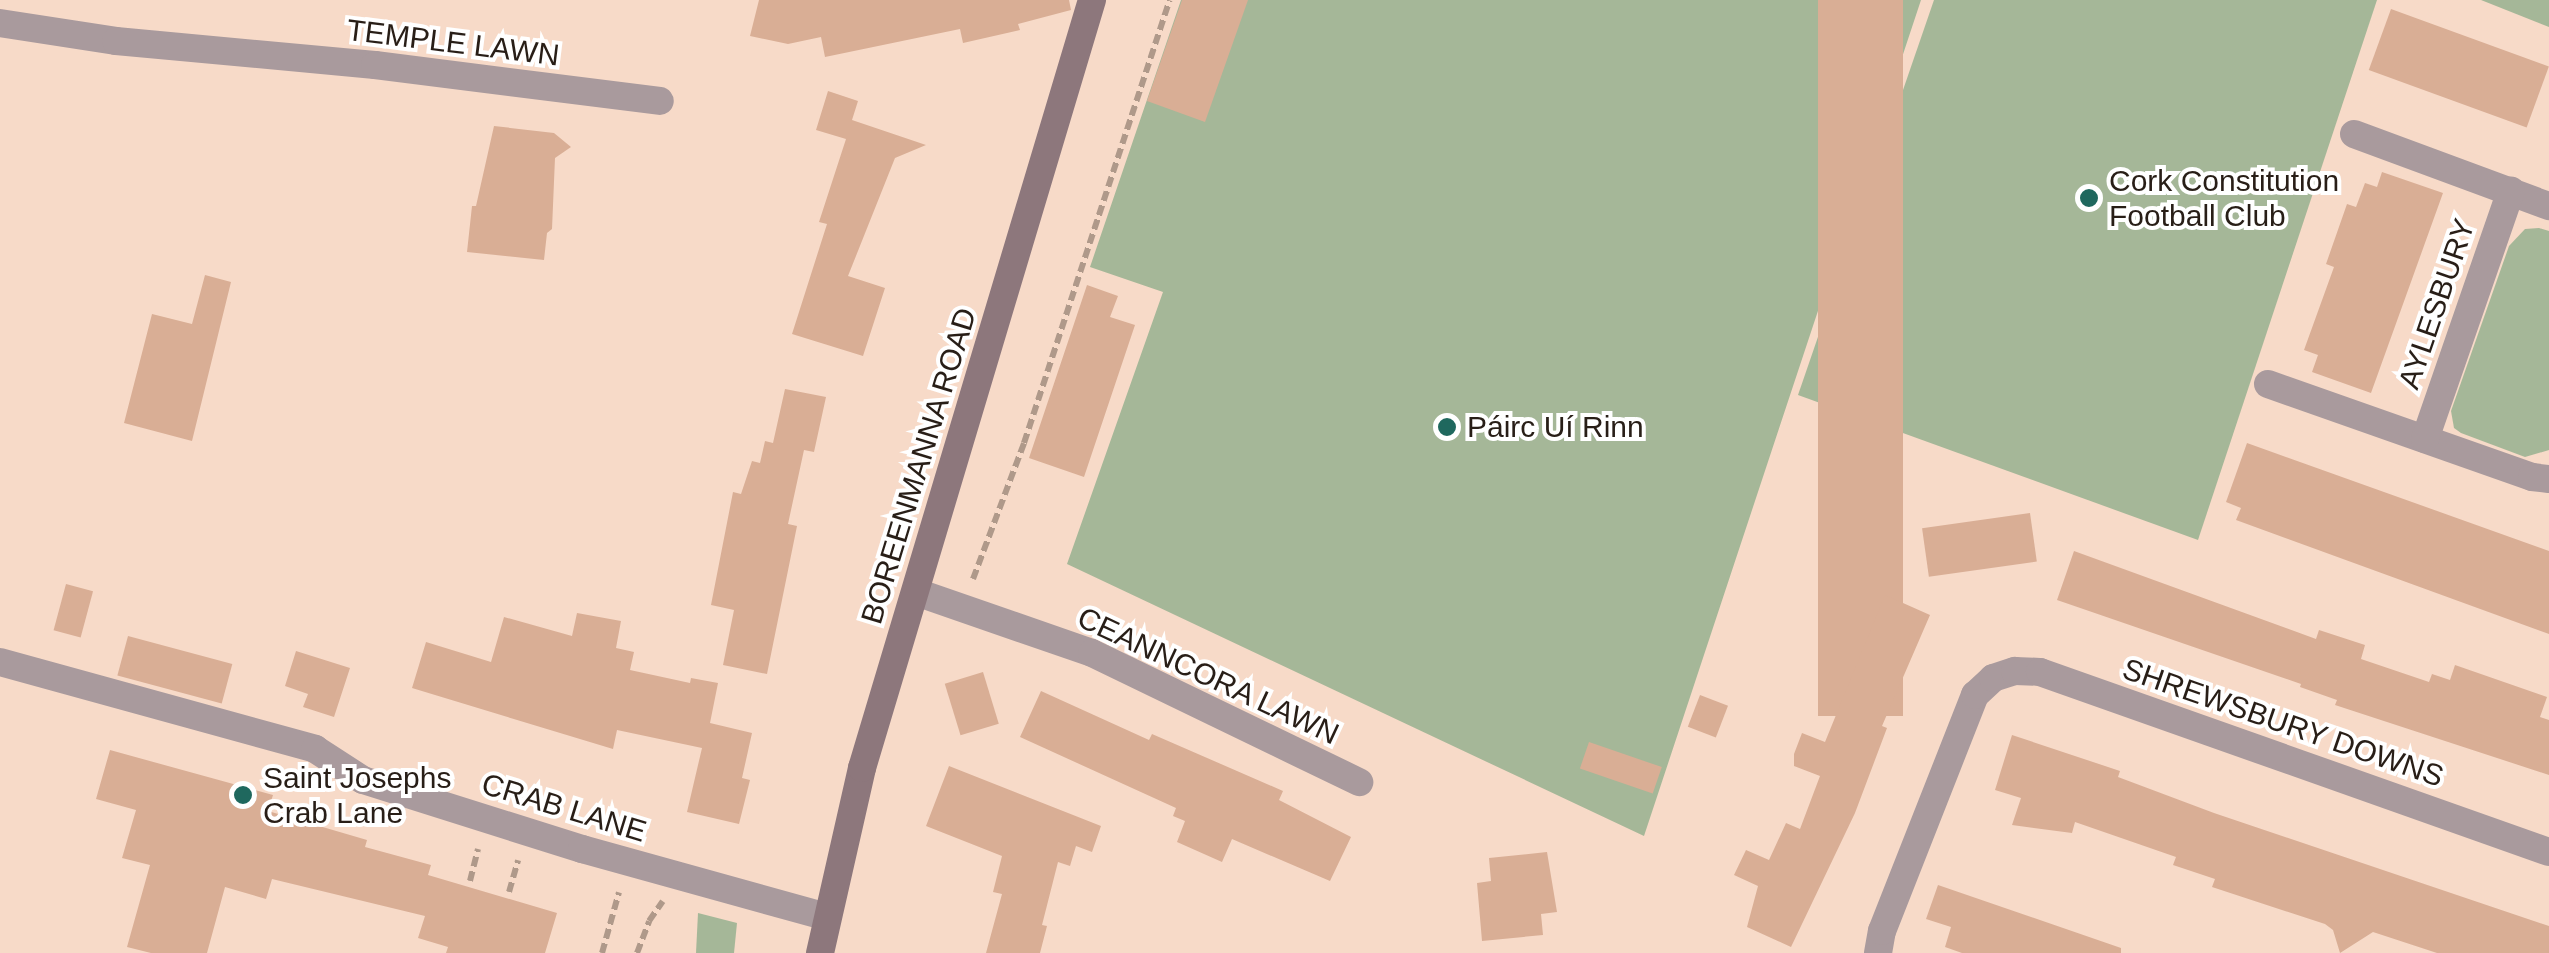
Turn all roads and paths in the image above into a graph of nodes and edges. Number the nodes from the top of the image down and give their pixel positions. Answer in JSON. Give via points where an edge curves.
{"nodes":[{"id":1,"x":1092,"y":0,"type":"edge"},
{"id":2,"x":1170,"y":0,"type":"edge"},
{"id":3,"x":0,"y":22,"type":"edge"},
{"id":4,"x":660,"y":101,"type":"dead end"},
{"id":5,"x":2354,"y":134,"type":"dead end"},
{"id":6,"x":2511,"y":190,"type":"junction"},
{"id":7,"x":2549,"y":206,"type":"edge"},
{"id":8,"x":2268,"y":384,"type":"dead end"},
{"id":9,"x":2425,"y":439,"type":"junction"},
{"id":10,"x":2549,"y":479,"type":"edge"},
{"id":11,"x":916,"y":592,"type":"junction"},
{"id":12,"x":962,"y":608,"type":"junction"},
{"id":13,"x":0,"y":662,"type":"edge"},
{"id":14,"x":1359,"y":782,"type":"dead end"},
{"id":15,"x":480,"y":843,"type":"dead end"},
{"id":16,"x":2549,"y":852,"type":"edge"},
{"id":17,"x":520,"y":855,"type":"dead end"},
{"id":18,"x":470,"y":881,"type":"dead end"},
{"id":19,"x":621,"y":885,"type":"dead end"},
{"id":20,"x":508,"y":892,"type":"dead end"},
{"id":21,"x":665,"y":898,"type":"dead end"},
{"id":22,"x":827,"y":917,"type":"junction"},
{"id":23,"x":602,"y":953,"type":"edge"},
{"id":24,"x":637,"y":953,"type":"edge"},
{"id":25,"x":820,"y":953,"type":"edge"},
{"id":26,"x":1878,"y":953,"type":"edge"}],
"edges":[{"from":1,"to":11,"type":"main road","name":"BOREENMANNA ROAD"},
{"from":2,"to":12,"type":"path","via":[[1024,443]]},
{"from":3,"to":4,"type":"street","name":"TEMPLE LAWN","via":[[116,41]]},
{"from":5,"to":6,"type":"street","name":"AYLESBURY"},
{"from":6,"to":7,"type":"street","name":"AYLESBURY"},
{"from":6,"to":9,"type":"street","name":"AYLESBURY"},
{"from":8,"to":9,"type":"street","name":"AYLESBURY"},
{"from":9,"to":10,"type":"street","name":"AYLESBURY"},
{"from":11,"to":12,"type":"street","name":"CEANNCORA LAWN"},
{"from":11,"to":22,"type":"main road","name":"BOREENMANNA ROAD","via":[[862,768]]},
{"from":12,"to":14,"type":"street","name":"CEANNCORA LAWN","via":[[1092,653]]},
{"from":13,"to":22,"type":"street","name":"CRAB LANE","via":[[315,749],[364,780]]},
{"from":15,"to":18,"type":"path"},
{"from":16,"to":26,"type":"street","name":"SHREWSBURY DOWNS","via":[[2040,672],[2015,670],[1975,695]]},
{"from":17,"to":20,"type":"path"},
{"from":19,"to":23,"type":"path"},
{"from":21,"to":24,"type":"path"},
{"from":22,"to":25,"type":"main road","name":"BOREENMANNA ROAD"}]}
